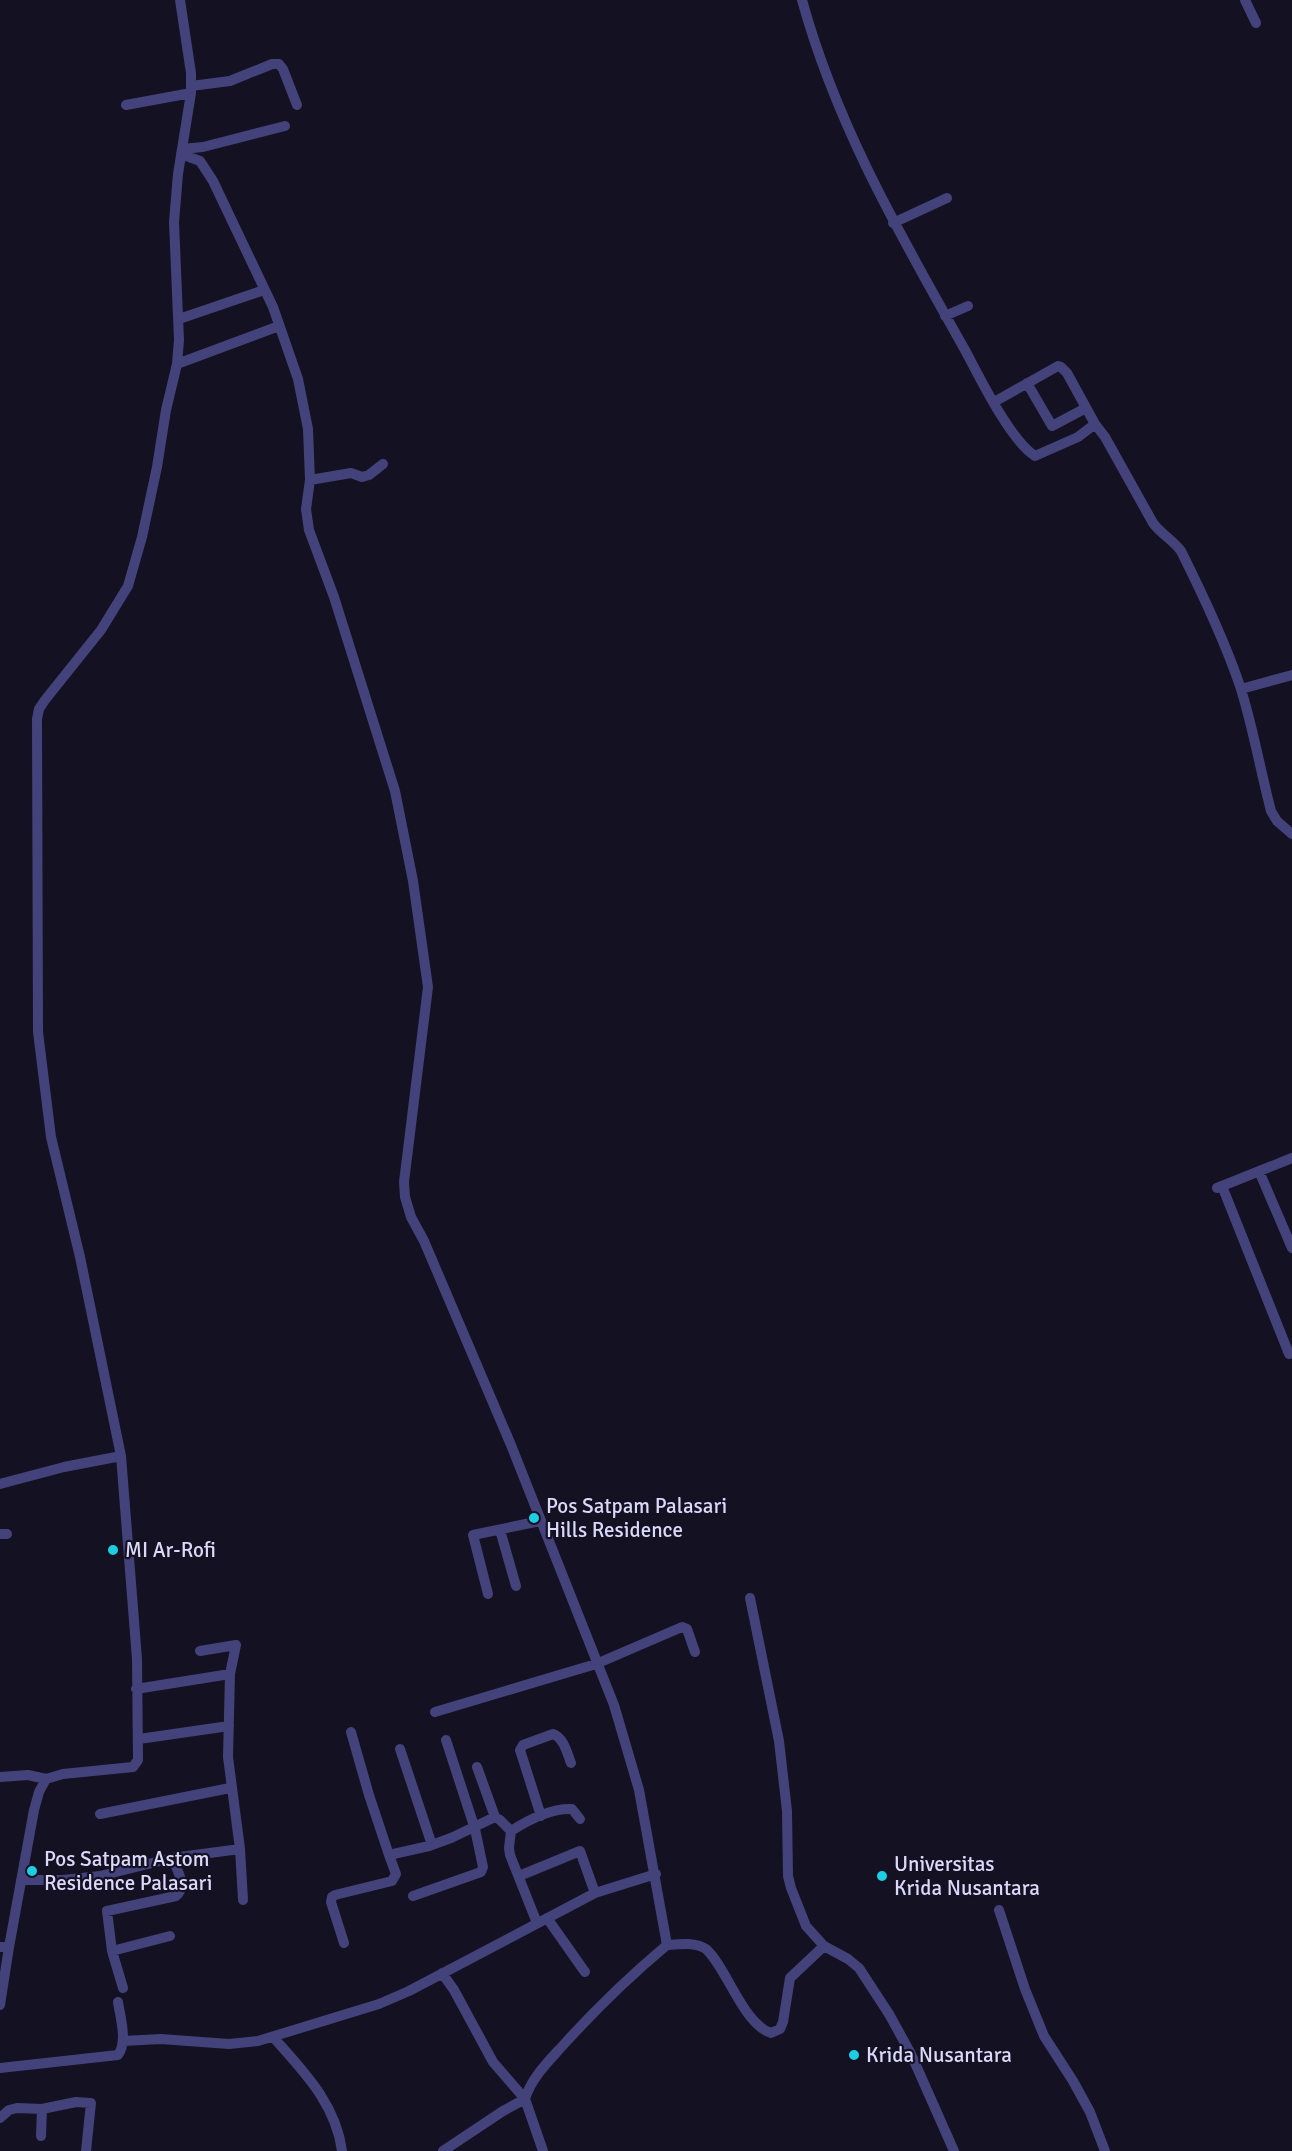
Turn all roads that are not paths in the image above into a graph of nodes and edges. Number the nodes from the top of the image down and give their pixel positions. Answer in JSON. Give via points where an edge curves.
{"nodes":[{"id":1,"x":180,"y":0,"type":"edge"},
{"id":2,"x":802,"y":0,"type":"edge"},
{"id":3,"x":1245,"y":0,"type":"edge"},
{"id":4,"x":1256,"y":23,"type":"dead end"},
{"id":5,"x":191,"y":89,"type":"junction"},
{"id":6,"x":126,"y":105,"type":"dead end"},
{"id":7,"x":297,"y":105,"type":"dead end"},
{"id":8,"x":285,"y":126,"type":"dead end"},
{"id":9,"x":182,"y":151,"type":"junction"},
{"id":10,"x":947,"y":198,"type":"dead end"},
{"id":11,"x":893,"y":223,"type":"junction"},
{"id":12,"x":264,"y":290,"type":"junction"},
{"id":13,"x":968,"y":306,"type":"dead end"},
{"id":14,"x":945,"y":316,"type":"junction"},
{"id":15,"x":179,"y":319,"type":"junction"},
{"id":16,"x":279,"y":326,"type":"junction"},
{"id":17,"x":177,"y":364,"type":"junction"},
{"id":18,"x":1026,"y":383,"type":"junction"},
{"id":19,"x":994,"y":402,"type":"junction"},
{"id":20,"x":1086,"y":408,"type":"junction"},
{"id":21,"x":1095,"y":424,"type":"junction"},
{"id":22,"x":383,"y":464,"type":"dead end"},
{"id":23,"x":310,"y":480,"type":"junction"},
{"id":24,"x":1292,"y":675,"type":"edge"},
{"id":25,"x":1241,"y":689,"type":"junction"},
{"id":26,"x":1292,"y":834,"type":"edge"},
{"id":27,"x":1292,"y":1158,"type":"edge"},
{"id":28,"x":1259,"y":1171,"type":"junction"},
{"id":29,"x":1292,"y":1248,"type":"edge"},
{"id":30,"x":1289,"y":1354,"type":"dead end"},
{"id":31,"x":121,"y":1456,"type":"junction"},
{"id":32,"x":0,"y":1484,"type":"edge"},
{"id":33,"x":540,"y":1521,"type":"junction"},
{"id":34,"x":500,"y":1530,"type":"junction"},
{"id":35,"x":516,"y":1586,"type":"dead end"},
{"id":36,"x":488,"y":1594,"type":"dead end"},
{"id":37,"x":750,"y":1598,"type":"dead end"},
{"id":38,"x":200,"y":1651,"type":"dead end"},
{"id":39,"x":695,"y":1652,"type":"dead end"},
{"id":40,"x":596,"y":1664,"type":"junction"},
{"id":41,"x":230,"y":1674,"type":"junction"},
{"id":42,"x":136,"y":1689,"type":"junction"},
{"id":43,"x":435,"y":1712,"type":"dead end"},
{"id":44,"x":229,"y":1726,"type":"junction"},
{"id":45,"x":351,"y":1732,"type":"dead end"},
{"id":46,"x":139,"y":1739,"type":"junction"},
{"id":47,"x":446,"y":1740,"type":"dead end"},
{"id":48,"x":400,"y":1749,"type":"dead end"},
{"id":49,"x":571,"y":1763,"type":"dead end"},
{"id":50,"x":477,"y":1767,"type":"dead end"},
{"id":51,"x":0,"y":1777,"type":"edge"},
{"id":52,"x":46,"y":1779,"type":"junction"},
{"id":53,"x":231,"y":1788,"type":"junction"},
{"id":54,"x":100,"y":1814,"type":"dead end"},
{"id":55,"x":541,"y":1816,"type":"junction"},
{"id":56,"x":495,"y":1817,"type":"junction"},
{"id":57,"x":579,"y":1819,"type":"dead end"},
{"id":58,"x":475,"y":1829,"type":"junction"},
{"id":59,"x":511,"y":1831,"type":"junction"},
{"id":60,"x":432,"y":1845,"type":"junction"},
{"id":61,"x":240,"y":1850,"type":"junction"},
{"id":62,"x":389,"y":1855,"type":"junction"},
{"id":63,"x":172,"y":1858,"type":"junction"},
{"id":64,"x":519,"y":1875,"type":"junction"},
{"id":65,"x":656,"y":1875,"type":"junction"},
{"id":66,"x":21,"y":1880,"type":"junction"},
{"id":67,"x":596,"y":1893,"type":"junction"},
{"id":68,"x":413,"y":1896,"type":"dead end"},
{"id":69,"x":243,"y":1900,"type":"dead end"},
{"id":70,"x":999,"y":1910,"type":"dead end"},
{"id":71,"x":542,"y":1921,"type":"junction"},
{"id":72,"x":170,"y":1936,"type":"dead end"},
{"id":73,"x":344,"y":1943,"type":"dead end"},
{"id":74,"x":667,"y":1945,"type":"junction"},
{"id":75,"x":824,"y":1946,"type":"junction"},
{"id":76,"x":4,"y":1947,"type":"edge"},
{"id":77,"x":112,"y":1951,"type":"junction"},
{"id":78,"x":585,"y":1972,"type":"dead end"},
{"id":79,"x":442,"y":1973,"type":"junction"},
{"id":80,"x":123,"y":1988,"type":"dead end"},
{"id":81,"x":118,"y":2002,"type":"dead end"},
{"id":82,"x":0,"y":2005,"type":"edge"},
{"id":83,"x":274,"y":2038,"type":"junction"},
{"id":84,"x":123,"y":2041,"type":"junction"},
{"id":85,"x":0,"y":2068,"type":"edge"},
{"id":86,"x":525,"y":2099,"type":"junction"},
{"id":87,"x":42,"y":2109,"type":"junction"},
{"id":88,"x":0,"y":2118,"type":"edge"},
{"id":89,"x":41,"y":2136,"type":"dead end"},
{"id":90,"x":86,"y":2151,"type":"edge"},
{"id":91,"x":342,"y":2151,"type":"edge"},
{"id":92,"x":443,"y":2151,"type":"edge"},
{"id":93,"x":543,"y":2151,"type":"edge"},
{"id":94,"x":954,"y":2151,"type":"edge"},
{"id":95,"x":1105,"y":2151,"type":"edge"}],
"edges":[{"from":1,"to":5,"type":"street"},
{"from":2,"to":11,"type":"street","via":[[823,70]]},
{"from":3,"to":4,"type":"street"},
{"from":5,"to":6,"type":"street"},
{"from":5,"to":7,"type":"street","via":[[279,64]]},
{"from":5,"to":9,"type":"street"},
{"from":8,"to":9,"type":"street"},
{"from":9,"to":12,"type":"street","via":[[204,165]]},
{"from":9,"to":15,"type":"street","via":[[174,222]]},
{"from":10,"to":11,"type":"street"},
{"from":11,"to":14,"type":"street"},
{"from":12,"to":15,"type":"street"},
{"from":12,"to":16,"type":"street"},
{"from":13,"to":14,"type":"street"},
{"from":14,"to":19,"type":"street"},
{"from":15,"to":17,"type":"street"},
{"from":16,"to":17,"type":"street"},
{"from":16,"to":23,"type":"street","via":[[298,379],[308,429]]},
{"from":17,"to":31,"type":"street","via":[[128,586],[101,630],[45,700],[37,718],[40,1056],[51,1137]]},
{"from":18,"to":19,"type":"street"},
{"from":18,"to":20,"type":"street","via":[[1061,367]]},
{"from":18,"to":20,"type":"street","via":[[1052,426]]},
{"from":19,"to":21,"type":"street","via":[[1018,440],[1035,456],[1078,437]]},
{"from":20,"to":21,"type":"street"},
{"from":21,"to":25,"type":"street","via":[[1157,528],[1180,551],[1210,610]]},
{"from":22,"to":23,"type":"street","via":[[362,477],[351,473]]},
{"from":23,"to":33,"type":"street","via":[[306,509],[309,530],[395,791],[428,987],[407,1148],[405,1197]]},
{"from":24,"to":25,"type":"street"},
{"from":25,"to":26,"type":"street","via":[[1271,811]]},
{"from":27,"to":28,"type":"street"},
{"from":28,"to":29,"type":"street"},
{"from":28,"to":30,"type":"street","via":[[1219,1187]]},
{"from":31,"to":32,"type":"street"},
{"from":31,"to":42,"type":"street","via":[[134,1601]]},
{"from":33,"to":34,"type":"street"},
{"from":33,"to":40,"type":"street"},
{"from":34,"to":35,"type":"street"},
{"from":34,"to":36,"type":"street","via":[[472,1536]]},
{"from":37,"to":75,"type":"street","via":[[780,1741],[788,1811],[789,1882],[806,1926]]},
{"from":38,"to":41,"type":"street","via":[[236,1645]]},
{"from":39,"to":40,"type":"street","via":[[687,1629],[682,1627]]},
{"from":40,"to":43,"type":"street"},
{"from":40,"to":65,"type":"street","via":[[629,1753]]},
{"from":41,"to":42,"type":"street"},
{"from":41,"to":44,"type":"street"},
{"from":42,"to":46,"type":"street"},
{"from":44,"to":46,"type":"street"},
{"from":44,"to":53,"type":"street"},
{"from":45,"to":62,"type":"street"},
{"from":46,"to":52,"type":"street","via":[[138,1760],[133,1767]]},
{"from":47,"to":58,"type":"street"},
{"from":48,"to":60,"type":"street"},
{"from":49,"to":55,"type":"street","via":[[561,1739],[553,1734],[519,1750]]},
{"from":50,"to":56,"type":"street"},
{"from":51,"to":52,"type":"street"},
{"from":52,"to":66,"type":"street","via":[[34,1810]]},
{"from":53,"to":54,"type":"street"},
{"from":53,"to":61,"type":"street"},
{"from":55,"to":57,"type":"street","via":[[572,1809]]},
{"from":55,"to":59,"type":"street"},
{"from":56,"to":58,"type":"street"},
{"from":56,"to":59,"type":"street"},
{"from":58,"to":60,"type":"street"},
{"from":58,"to":68,"type":"street","via":[[481,1872]]},
{"from":59,"to":64,"type":"street","via":[[508,1848]]},
{"from":60,"to":62,"type":"street"},
{"from":61,"to":63,"type":"street"},
{"from":61,"to":69,"type":"street"},
{"from":62,"to":73,"type":"street","via":[[396,1874],[392,1881],[332,1897]]},
{"from":63,"to":66,"type":"street","via":[[100,1876]]},
{"from":63,"to":77,"type":"street","via":[[183,1886],[181,1892],[107,1911]]},
{"from":64,"to":67,"type":"street","via":[[580,1851]]},
{"from":64,"to":71,"type":"street"},
{"from":65,"to":67,"type":"street"},
{"from":65,"to":74,"type":"street"},
{"from":66,"to":76,"type":"street"},
{"from":67,"to":71,"type":"street"},
{"from":70,"to":95,"type":"street","via":[[1044,2037],[1090,2112]]},
{"from":71,"to":78,"type":"street"},
{"from":71,"to":79,"type":"street"},
{"from":72,"to":77,"type":"street"},
{"from":74,"to":75,"type":"street","via":[[691,1944],[706,1949],[751,2017],[771,2033],[780,2029],[783,2022],[790,1978]]},
{"from":74,"to":86,"type":"street","via":[[625,1980],[583,2024],[541,2070]]},
{"from":75,"to":94,"type":"street","via":[[859,1968],[889,2014]]},
{"from":76,"to":82,"type":"street"},
{"from":77,"to":80,"type":"street"},
{"from":79,"to":83,"type":"street","via":[[379,2004]]},
{"from":79,"to":86,"type":"street","via":[[493,2062]]},
{"from":81,"to":84,"type":"street"},
{"from":83,"to":84,"type":"street","via":[[240,2043]]},
{"from":83,"to":91,"type":"street","via":[[327,2106],[339,2131]]},
{"from":84,"to":85,"type":"street","via":[[116,2056]]},
{"from":86,"to":92,"type":"street"},
{"from":86,"to":93,"type":"street"},
{"from":87,"to":88,"type":"street","via":[[13,2109]]},
{"from":87,"to":89,"type":"street"},
{"from":87,"to":90,"type":"street","via":[[91,2103]]}]}
